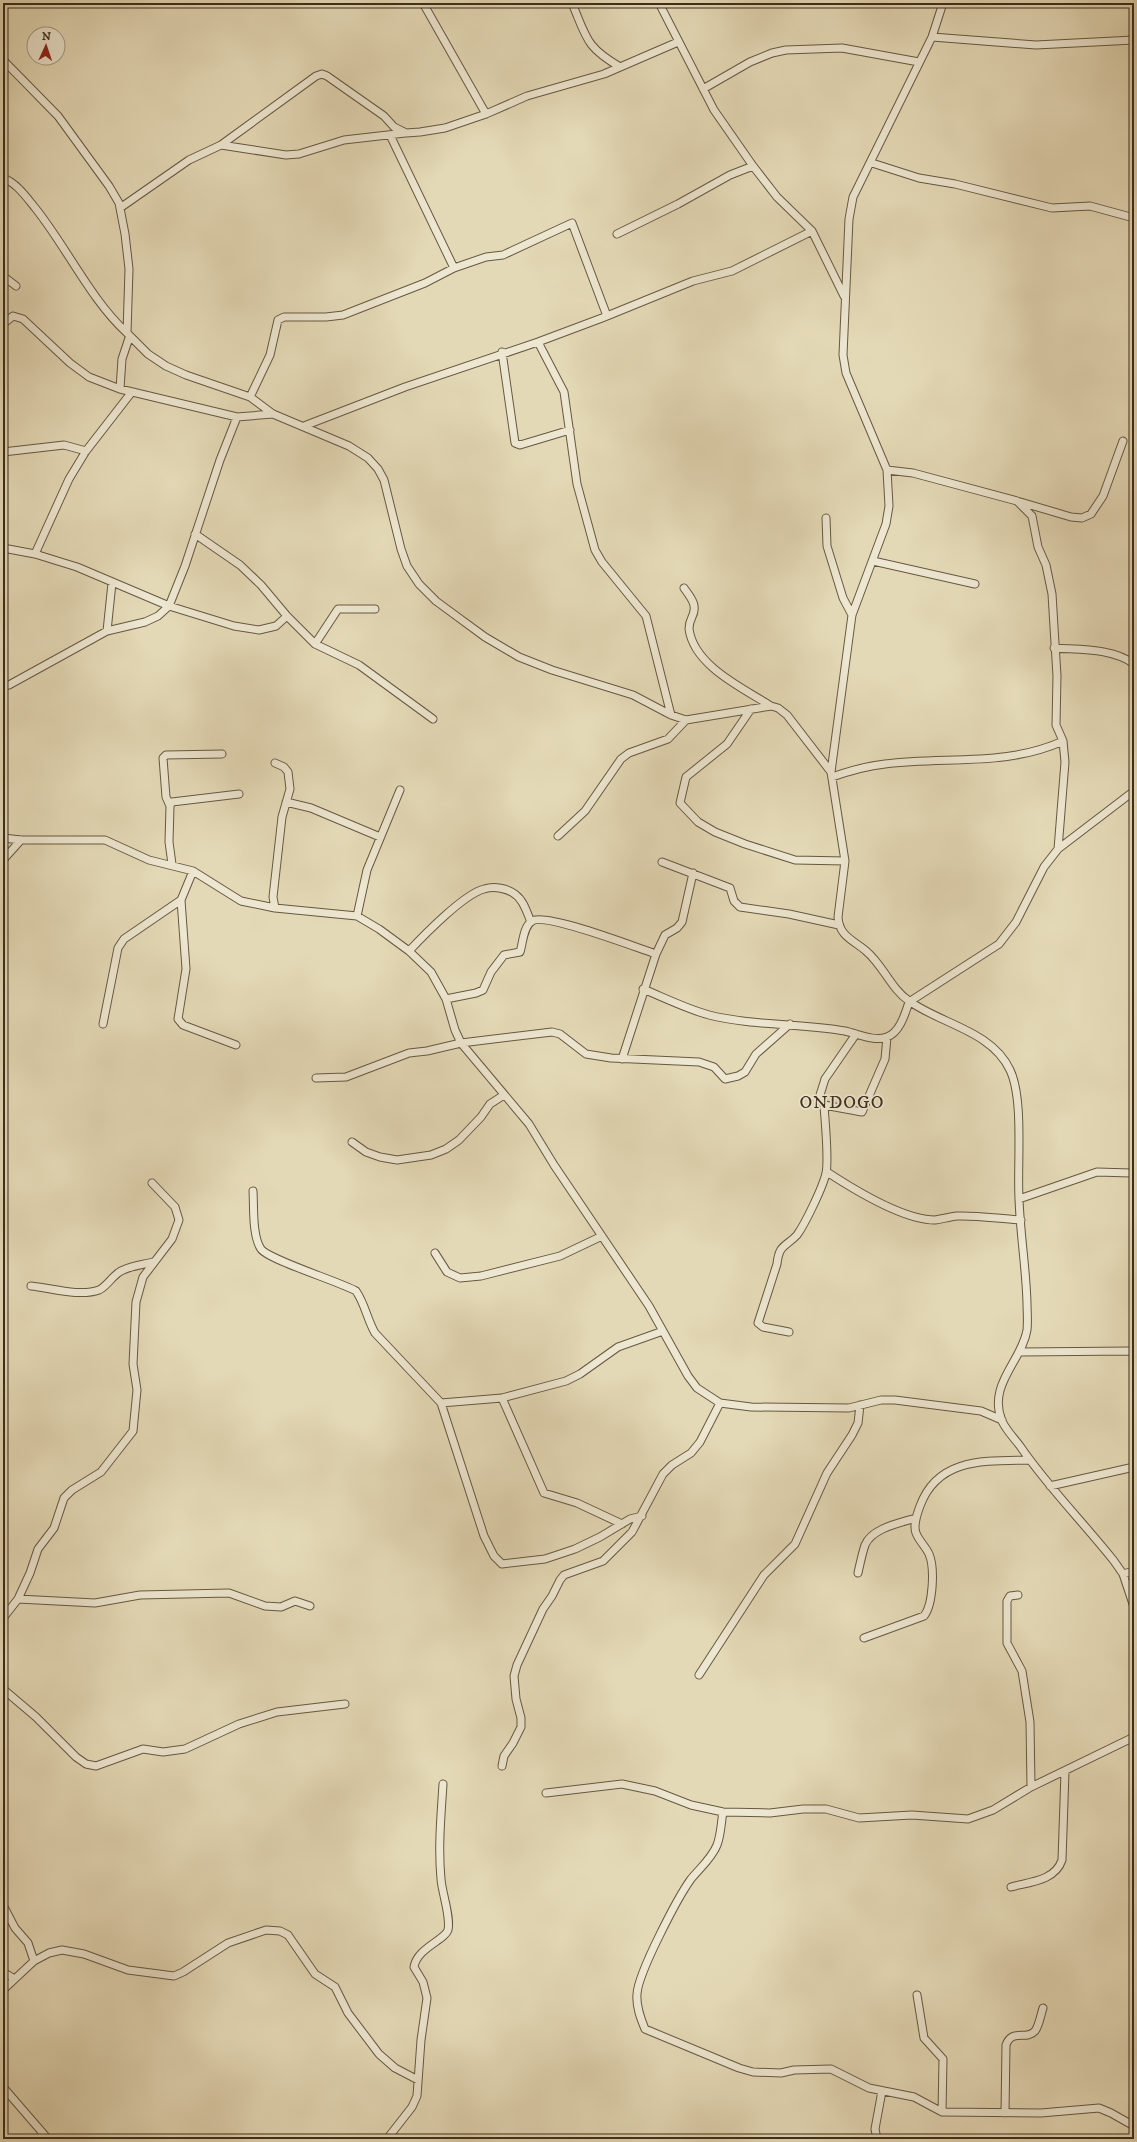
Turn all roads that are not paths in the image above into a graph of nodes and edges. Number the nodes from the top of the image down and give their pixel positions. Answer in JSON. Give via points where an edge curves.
{"nodes":[{"id":1,"x":422,"y":3,"type":"edge"},
{"id":2,"x":572,"y":3,"type":"edge"},
{"id":3,"x":659,"y":3,"type":"edge"},
{"id":4,"x":944,"y":3,"type":"edge"},
{"id":5,"x":932,"y":37,"type":"junction"},
{"id":6,"x":1134,"y":40,"type":"edge"},
{"id":7,"x":678,"y":42,"type":"junction"},
{"id":8,"x":3,"y":60,"type":"edge"},
{"id":9,"x":919,"y":62,"type":"junction"},
{"id":10,"x":620,"y":67,"type":"junction"},
{"id":11,"x":703,"y":89,"type":"junction"},
{"id":12,"x":486,"y":114,"type":"junction"},
{"id":13,"x":406,"y":133,"type":"junction"},
{"id":14,"x":390,"y":135,"type":"junction"},
{"id":15,"x":221,"y":145,"type":"junction"},
{"id":16,"x":872,"y":163,"type":"junction"},
{"id":17,"x":753,"y":166,"type":"junction"},
{"id":18,"x":4,"y":178,"type":"edge"},
{"id":19,"x":120,"y":208,"type":"junction"},
{"id":20,"x":1134,"y":218,"type":"edge"},
{"id":21,"x":812,"y":232,"type":"junction"},
{"id":22,"x":617,"y":234,"type":"dead end"},
{"id":23,"x":454,"y":268,"type":"junction"},
{"id":24,"x":3,"y":276,"type":"edge"},
{"id":25,"x":16,"y":286,"type":"dead end"},
{"id":26,"x":844,"y":298,"type":"junction"},
{"id":27,"x":606,"y":316,"type":"junction"},
{"id":28,"x":3,"y":324,"type":"edge"},
{"id":29,"x":128,"y":336,"type":"junction"},
{"id":30,"x":538,"y":342,"type":"junction"},
{"id":31,"x":502,"y":352,"type":"junction"},
{"id":32,"x":120,"y":389,"type":"junction"},
{"id":33,"x":131,"y":393,"type":"junction"},
{"id":34,"x":250,"y":397,"type":"junction"},
{"id":35,"x":273,"y":414,"type":"junction"},
{"id":36,"x":237,"y":417,"type":"junction"},
{"id":37,"x":304,"y":426,"type":"junction"},
{"id":38,"x":570,"y":430,"type":"junction"},
{"id":39,"x":1123,"y":441,"type":"dead end"},
{"id":40,"x":86,"y":451,"type":"junction"},
{"id":41,"x":3,"y":452,"type":"edge"},
{"id":42,"x":887,"y":470,"type":"junction"},
{"id":43,"x":1017,"y":501,"type":"junction"},
{"id":44,"x":826,"y":518,"type":"dead end"},
{"id":45,"x":194,"y":534,"type":"junction"},
{"id":46,"x":3,"y":548,"type":"edge"},
{"id":47,"x":35,"y":554,"type":"junction"},
{"id":48,"x":873,"y":561,"type":"junction"},
{"id":49,"x":112,"y":583,"type":"junction"},
{"id":50,"x":975,"y":584,"type":"dead end"},
{"id":51,"x":684,"y":588,"type":"dead end"},
{"id":52,"x":169,"y":606,"type":"junction"},
{"id":53,"x":375,"y":609,"type":"dead end"},
{"id":54,"x":852,"y":615,"type":"junction"},
{"id":55,"x":287,"y":616,"type":"junction"},
{"id":56,"x":107,"y":631,"type":"junction"},
{"id":57,"x":315,"y":644,"type":"junction"},
{"id":58,"x":1054,"y":648,"type":"junction"},
{"id":59,"x":1134,"y":664,"type":"edge"},
{"id":60,"x":3,"y":686,"type":"edge"},
{"id":61,"x":771,"y":706,"type":"junction"},
{"id":62,"x":751,"y":709,"type":"junction"},
{"id":63,"x":671,"y":715,"type":"junction"},
{"id":64,"x":433,"y":719,"type":"dead end"},
{"id":65,"x":686,"y":720,"type":"junction"},
{"id":66,"x":1063,"y":741,"type":"junction"},
{"id":67,"x":222,"y":754,"type":"dead end"},
{"id":68,"x":275,"y":763,"type":"dead end"},
{"id":69,"x":831,"y":775,"type":"junction"},
{"id":70,"x":400,"y":790,"type":"dead end"},
{"id":71,"x":1134,"y":791,"type":"edge"},
{"id":72,"x":239,"y":794,"type":"dead end"},
{"id":73,"x":286,"y":802,"type":"junction"},
{"id":74,"x":170,"y":806,"type":"junction"},
{"id":75,"x":558,"y":836,"type":"dead end"},
{"id":76,"x":380,"y":837,"type":"junction"},
{"id":77,"x":3,"y":838,"type":"edge"},
{"id":78,"x":21,"y":840,"type":"junction"},
{"id":79,"x":1058,"y":850,"type":"junction"},
{"id":80,"x":3,"y":860,"type":"edge"},
{"id":81,"x":845,"y":861,"type":"junction"},
{"id":82,"x":662,"y":862,"type":"dead end"},
{"id":83,"x":172,"y":864,"type":"junction"},
{"id":84,"x":193,"y":871,"type":"junction"},
{"id":85,"x":693,"y":873,"type":"junction"},
{"id":86,"x":181,"y":900,"type":"junction"},
{"id":87,"x":275,"y":908,"type":"junction"},
{"id":88,"x":357,"y":916,"type":"junction"},
{"id":89,"x":531,"y":922,"type":"junction"},
{"id":90,"x":838,"y":925,"type":"junction"},
{"id":91,"x":409,"y":951,"type":"junction"},
{"id":92,"x":656,"y":954,"type":"junction"},
{"id":93,"x":643,"y":989,"type":"junction"},
{"id":94,"x":446,"y":999,"type":"junction"},
{"id":95,"x":909,"y":1002,"type":"junction"},
{"id":96,"x":103,"y":1024,"type":"dead end"},
{"id":97,"x":790,"y":1024,"type":"junction"},
{"id":98,"x":856,"y":1034,"type":"junction"},
{"id":99,"x":887,"y":1037,"type":"junction"},
{"id":100,"x":461,"y":1043,"type":"junction"},
{"id":101,"x":236,"y":1045,"type":"dead end"},
{"id":102,"x":622,"y":1059,"type":"junction"},
{"id":103,"x":316,"y":1078,"type":"dead end"},
{"id":104,"x":504,"y":1095,"type":"junction"},
{"id":105,"x":824,"y":1105,"type":"junction"},
{"id":106,"x":352,"y":1142,"type":"dead end"},
{"id":107,"x":827,"y":1172,"type":"junction"},
{"id":108,"x":1133,"y":1173,"type":"edge"},
{"id":109,"x":152,"y":1183,"type":"dead end"},
{"id":110,"x":253,"y":1191,"type":"dead end"},
{"id":111,"x":1019,"y":1199,"type":"junction"},
{"id":112,"x":1021,"y":1220,"type":"junction"},
{"id":113,"x":602,"y":1236,"type":"junction"},
{"id":114,"x":435,"y":1253,"type":"dead end"},
{"id":115,"x":153,"y":1262,"type":"junction"},
{"id":116,"x":31,"y":1286,"type":"dead end"},
{"id":117,"x":663,"y":1331,"type":"junction"},
{"id":118,"x":789,"y":1332,"type":"dead end"},
{"id":119,"x":1021,"y":1352,"type":"junction"},
{"id":120,"x":1134,"y":1353,"type":"edge"},
{"id":121,"x":502,"y":1398,"type":"junction"},
{"id":122,"x":720,"y":1403,"type":"junction"},
{"id":123,"x":441,"y":1404,"type":"junction"},
{"id":124,"x":860,"y":1405,"type":"junction"},
{"id":125,"x":1002,"y":1420,"type":"junction"},
{"id":126,"x":1029,"y":1460,"type":"junction"},
{"id":127,"x":1134,"y":1467,"type":"edge"},
{"id":128,"x":1050,"y":1486,"type":"junction"},
{"id":129,"x":642,"y":1516,"type":"junction"},
{"id":130,"x":916,"y":1518,"type":"junction"},
{"id":131,"x":622,"y":1524,"type":"junction"},
{"id":132,"x":1134,"y":1571,"type":"edge"},
{"id":133,"x":858,"y":1573,"type":"dead end"},
{"id":134,"x":1124,"y":1574,"type":"junction"},
{"id":135,"x":1018,"y":1596,"type":"dead end"},
{"id":136,"x":18,"y":1599,"type":"junction"},
{"id":137,"x":310,"y":1606,"type":"dead end"},
{"id":138,"x":1134,"y":1607,"type":"edge"},
{"id":139,"x":3,"y":1618,"type":"edge"},
{"id":140,"x":864,"y":1638,"type":"dead end"},
{"id":141,"x":699,"y":1676,"type":"dead end"},
{"id":142,"x":3,"y":1689,"type":"edge"},
{"id":143,"x":345,"y":1704,"type":"dead end"},
{"id":144,"x":1134,"y":1737,"type":"edge"},
{"id":145,"x":502,"y":1766,"type":"dead end"},
{"id":146,"x":1065,"y":1772,"type":"junction"},
{"id":147,"x":443,"y":1784,"type":"dead end"},
{"id":148,"x":1031,"y":1787,"type":"junction"},
{"id":149,"x":546,"y":1794,"type":"dead end"},
{"id":150,"x":723,"y":1812,"type":"junction"},
{"id":151,"x":1011,"y":1886,"type":"dead end"},
{"id":152,"x":3,"y":1905,"type":"edge"},
{"id":153,"x":34,"y":1961,"type":"junction"},
{"id":154,"x":3,"y":1972,"type":"edge"},
{"id":155,"x":13,"y":1978,"type":"junction"},
{"id":156,"x":3,"y":1990,"type":"edge"},
{"id":157,"x":917,"y":1995,"type":"dead end"},
{"id":158,"x":1043,"y":2008,"type":"dead end"},
{"id":159,"x":418,"y":2080,"type":"junction"},
{"id":160,"x":3,"y":2087,"type":"edge"},
{"id":161,"x":882,"y":2091,"type":"junction"},
{"id":162,"x":942,"y":2112,"type":"junction"},
{"id":163,"x":1005,"y":2113,"type":"junction"},
{"id":164,"x":1134,"y":2123,"type":"edge"},
{"id":165,"x":48,"y":2139,"type":"edge"},
{"id":166,"x":387,"y":2139,"type":"edge"},
{"id":167,"x":877,"y":2139,"type":"edge"}],
"edges":[{"from":1,"to":12,"type":"street"},
{"from":2,"to":10,"type":"street","via":[[589,44],[600,55]]},
{"from":3,"to":7,"type":"street"},
{"from":4,"to":5,"type":"street"},
{"from":5,"to":6,"type":"street","via":[[1036,45]]},
{"from":5,"to":9,"type":"street"},
{"from":7,"to":10,"type":"street"},
{"from":7,"to":11,"type":"street"},
{"from":8,"to":19,"type":"street","via":[[58,116],[109,186]]},
{"from":9,"to":11,"type":"street","via":[[842,48],[786,50],[750,62]]},
{"from":9,"to":16,"type":"street"},
{"from":10,"to":12,"type":"street","via":[[527,96]]},
{"from":11,"to":17,"type":"street","via":[[714,110]]},
{"from":12,"to":13,"type":"street","via":[[445,128]]},
{"from":13,"to":14,"type":"street"},
{"from":13,"to":15,"type":"street","via":[[322,74],[288,95]]},
{"from":14,"to":15,"type":"street","via":[[344,140],[300,154],[286,155]]},
{"from":14,"to":23,"type":"street"},
{"from":15,"to":19,"type":"street","via":[[188,160]]},
{"from":16,"to":20,"type":"street","via":[[919,178],[955,184],[1052,208],[1090,206]]},
{"from":16,"to":26,"type":"street","via":[[853,197],[849,219]]},
{"from":17,"to":21,"type":"street","via":[[777,197]]},
{"from":17,"to":22,"type":"street","via":[[730,175]]},
{"from":18,"to":29,"type":"street","via":[[22,192],[42,217],[103,306]]},
{"from":19,"to":29,"type":"street","via":[[129,269]]},
{"from":21,"to":26,"type":"street"},
{"from":21,"to":27,"type":"street","via":[[732,271],[693,281]]},
{"from":23,"to":27,"type":"street","via":[[486,257],[503,255],[572,223]]},
{"from":23,"to":34,"type":"street","via":[[425,283],[343,315],[284,317],[278,320],[270,355]]},
{"from":24,"to":25,"type":"street"},
{"from":26,"to":42,"type":"street","via":[[843,355],[846,374]]},
{"from":27,"to":30,"type":"street"},
{"from":28,"to":32,"type":"street","via":[[13,316],[23,319],[70,363],[89,377]]},
{"from":29,"to":32,"type":"street","via":[[122,359]]},
{"from":29,"to":34,"type":"street","via":[[148,354],[186,376]]},
{"from":30,"to":31,"type":"street"},
{"from":30,"to":38,"type":"street","via":[[564,392]]},
{"from":31,"to":37,"type":"street","via":[[405,386]]},
{"from":31,"to":38,"type":"street","via":[[515,443],[520,445]]},
{"from":32,"to":33,"type":"street"},
{"from":33,"to":36,"type":"street"},
{"from":33,"to":40,"type":"street"},
{"from":34,"to":35,"type":"street"},
{"from":35,"to":36,"type":"street"},
{"from":35,"to":37,"type":"street"},
{"from":36,"to":45,"type":"street"},
{"from":37,"to":63,"type":"street","via":[[349,446],[368,458],[378,469],[384,480],[407,566],[419,584],[436,601],[485,637],[519,656],[552,670],[633,695]]},
{"from":38,"to":63,"type":"street","via":[[577,484],[595,550],[646,616]]},
{"from":39,"to":43,"type":"street","via":[[1103,496],[1091,514],[1082,518],[1071,517]]},
{"from":40,"to":41,"type":"street","via":[[64,445]]},
{"from":40,"to":47,"type":"street","via":[[69,479]]},
{"from":42,"to":43,"type":"street","via":[[913,473]]},
{"from":42,"to":48,"type":"street","via":[[888,512]]},
{"from":43,"to":58,"type":"street","via":[[1032,516],[1038,547],[1046,565],[1052,594]]},
{"from":44,"to":54,"type":"street","via":[[827,546],[842,598]]},
{"from":45,"to":52,"type":"street"},
{"from":45,"to":55,"type":"street","via":[[240,565],[262,584]]},
{"from":46,"to":47,"type":"street"},
{"from":47,"to":49,"type":"street","via":[[76,567]]},
{"from":48,"to":50,"type":"street"},
{"from":48,"to":54,"type":"street"},
{"from":49,"to":52,"type":"street"},
{"from":49,"to":56,"type":"street"},
{"from":51,"to":61,"type":"street","via":[[696,609],[689,628],[697,650],[711,668]]},
{"from":52,"to":55,"type":"street","via":[[234,626],[259,630],[276,626]]},
{"from":52,"to":56,"type":"street","via":[[158,616],[145,622]]},
{"from":53,"to":57,"type":"street","via":[[338,609]]},
{"from":54,"to":69,"type":"street"},
{"from":55,"to":57,"type":"street"},
{"from":56,"to":60,"type":"street"},
{"from":57,"to":64,"type":"street","via":[[359,665]]},
{"from":58,"to":59,"type":"street","via":[[1097,650]]},
{"from":58,"to":66,"type":"street","via":[[1057,676],[1056,725]]},
{"from":61,"to":62,"type":"street"},
{"from":61,"to":69,"type":"street","via":[[787,715]]},
{"from":62,"to":65,"type":"street"},
{"from":62,"to":81,"type":"street","via":[[727,744],[686,777],[680,803],[698,822],[745,844],[795,860]]},
{"from":63,"to":65,"type":"street"},
{"from":65,"to":75,"type":"street","via":[[668,739],[629,753],[621,759],[585,811]]},
{"from":66,"to":69,"type":"street","via":[[1047,748],[996,759],[885,764]]},
{"from":66,"to":79,"type":"street","via":[[1064,787]]},
{"from":67,"to":74,"type":"street","via":[[166,755],[163,758],[166,797]]},
{"from":68,"to":73,"type":"street","via":[[284,767],[290,779]]},
{"from":69,"to":81,"type":"street"},
{"from":70,"to":76,"type":"street"},
{"from":71,"to":79,"type":"street"},
{"from":72,"to":74,"type":"street","via":[[177,800]]},
{"from":73,"to":76,"type":"street","via":[[311,808]]},
{"from":73,"to":87,"type":"street","via":[[282,817]]},
{"from":74,"to":83,"type":"street","via":[[169,842]]},
{"from":76,"to":88,"type":"street","via":[[367,870]]},
{"from":77,"to":78,"type":"street"},
{"from":78,"to":80,"type":"street"},
{"from":78,"to":83,"type":"street","via":[[104,840],[149,860]]},
{"from":79,"to":95,"type":"street","via":[[1044,867],[1016,922],[999,944]]},
{"from":81,"to":90,"type":"street"},
{"from":82,"to":85,"type":"street"},
{"from":83,"to":84,"type":"street"},
{"from":84,"to":86,"type":"street"},
{"from":84,"to":87,"type":"street","via":[[241,902]]},
{"from":85,"to":90,"type":"street","via":[[730,888],[734,901],[740,907]]},
{"from":85,"to":92,"type":"street","via":[[682,922],[665,935]]},
{"from":86,"to":96,"type":"street","via":[[124,938],[118,948]]},
{"from":86,"to":101,"type":"street","via":[[186,969],[178,1019],[183,1025]]},
{"from":87,"to":88,"type":"street"},
{"from":88,"to":91,"type":"street"},
{"from":89,"to":91,"type":"street","via":[[516,894],[494,887],[483,889],[456,906]]},
{"from":89,"to":92,"type":"street","via":[[545,919],[566,924]]},
{"from":89,"to":94,"type":"street","via":[[526,928],[520,952],[504,955],[491,972],[483,990]]},
{"from":90,"to":95,"type":"street","via":[[843,934],[868,952]]},
{"from":91,"to":94,"type":"street","via":[[431,972]]},
{"from":92,"to":93,"type":"street"},
{"from":93,"to":97,"type":"street","via":[[709,1015]]},
{"from":93,"to":102,"type":"street"},
{"from":94,"to":100,"type":"street","via":[[454,1030]]},
{"from":95,"to":99,"type":"street","via":[[904,1018],[893,1034]]},
{"from":95,"to":111,"type":"street","via":[[999,1050],[1011,1071],[1018,1096]]},
{"from":97,"to":98,"type":"street"},
{"from":97,"to":102,"type":"street","via":[[756,1054],[744,1072],[731,1079],[725,1079],[714,1067],[699,1062]]},
{"from":98,"to":99,"type":"street"},
{"from":98,"to":105,"type":"street","via":[[825,1079],[820,1095]]},
{"from":99,"to":105,"type":"street","via":[[884,1059],[862,1112]]},
{"from":100,"to":102,"type":"street","via":[[552,1032],[560,1034],[586,1054]]},
{"from":100,"to":103,"type":"street","via":[[427,1052],[409,1053],[346,1077]]},
{"from":100,"to":104,"type":"street"},
{"from":104,"to":106,"type":"street","via":[[490,1104],[459,1140],[446,1150],[431,1155],[397,1160],[380,1158]]},
{"from":104,"to":113,"type":"street","via":[[529,1124]]},
{"from":105,"to":107,"type":"street"},
{"from":107,"to":112,"type":"street","via":[[850,1187],[897,1210],[916,1216],[935,1220],[958,1216]]},
{"from":107,"to":118,"type":"street","via":[[821,1189],[796,1235],[778,1254],[758,1323],[763,1327]]},
{"from":108,"to":111,"type":"street","via":[[1097,1172]]},
{"from":109,"to":115,"type":"street","via":[[175,1207],[179,1220],[172,1239]]},
{"from":110,"to":123,"type":"street","via":[[255,1232],[261,1249],[275,1258],[356,1290],[375,1333]]},
{"from":111,"to":112,"type":"street"},
{"from":112,"to":119,"type":"street","via":[[1027,1330]]},
{"from":113,"to":114,"type":"street","via":[[560,1256],[481,1276],[460,1278],[447,1272]]},
{"from":113,"to":117,"type":"street"},
{"from":115,"to":116,"type":"street","via":[[119,1272],[99,1290],[78,1292]]},
{"from":115,"to":136,"type":"street","via":[[143,1277],[136,1302],[133,1364],[137,1390],[133,1431],[101,1472],[64,1498],[54,1528],[38,1549]]},
{"from":117,"to":121,"type":"street","via":[[618,1347],[566,1381]]},
{"from":117,"to":122,"type":"street","via":[[697,1388]]},
{"from":119,"to":120,"type":"street"},
{"from":119,"to":125,"type":"street","via":[[1008,1368],[1004,1379],[999,1398]]},
{"from":121,"to":123,"type":"street"},
{"from":121,"to":131,"type":"street","via":[[544,1493],[576,1503]]},
{"from":122,"to":124,"type":"street","via":[[751,1407],[815,1409],[849,1408]]},
{"from":122,"to":129,"type":"street","via":[[700,1442],[691,1453],[663,1474]]},
{"from":123,"to":131,"type":"street","via":[[484,1536],[494,1556],[502,1564],[545,1559],[575,1549]]},
{"from":124,"to":125,"type":"street","via":[[895,1400],[981,1411]]},
{"from":124,"to":141,"type":"street","via":[[858,1423],[827,1473],[795,1544],[764,1575]]},
{"from":125,"to":126,"type":"street"},
{"from":126,"to":128,"type":"street"},
{"from":126,"to":130,"type":"street","via":[[979,1461],[956,1467],[939,1477],[925,1494]]},
{"from":127,"to":128,"type":"street"},
{"from":128,"to":134,"type":"street","via":[[1088,1528]]},
{"from":129,"to":131,"type":"street"},
{"from":129,"to":145,"type":"street","via":[[632,1532],[603,1561],[564,1575],[543,1608],[514,1676],[521,1727],[514,1743],[504,1756]]},
{"from":130,"to":133,"type":"street","via":[[870,1538],[865,1544]]},
{"from":130,"to":140,"type":"street","via":[[915,1532],[929,1554],[930,1561],[932,1594],[929,1610],[924,1616]]},
{"from":132,"to":134,"type":"street"},
{"from":134,"to":138,"type":"street"},
{"from":135,"to":148,"type":"street","via":[[1010,1596],[1007,1601],[1007,1642],[1024,1679],[1030,1722]]},
{"from":136,"to":137,"type":"street","via":[[96,1603],[140,1595],[229,1593],[265,1606],[281,1607],[295,1601]]},
{"from":136,"to":139,"type":"street"},
{"from":142,"to":143,"type":"street","via":[[36,1717],[76,1757],[86,1764],[96,1766],[142,1749],[163,1752],[185,1749],[239,1724],[277,1712]]},
{"from":144,"to":146,"type":"street"},
{"from":146,"to":148,"type":"street"},
{"from":146,"to":151,"type":"street","via":[[1059,1868],[1053,1874],[1039,1880]]},
{"from":147,"to":159,"type":"street","via":[[441,1879],[448,1928],[443,1937],[431,1944],[415,1961],[414,1967],[423,1982],[427,1998]]},
{"from":148,"to":150,"type":"street","via":[[993,1810],[968,1819],[912,1815],[859,1818],[826,1809],[770,1813]]},
{"from":149,"to":150,"type":"street","via":[[622,1784],[655,1790],[691,1806]]},
{"from":150,"to":161,"type":"street","via":[[713,1853],[691,1879],[638,1982],[638,2012],[645,2029],[753,2072],[780,2073],[832,2069],[869,2088]]},
{"from":152,"to":153,"type":"street","via":[[15,1928],[28,1943]]},
{"from":153,"to":155,"type":"street"},
{"from":153,"to":159,"type":"street","via":[[62,1950],[84,1954],[128,1970],[174,1976],[228,1943],[266,1930],[280,1931],[288,1935],[316,1974],[335,1987],[348,2013],[379,2054],[395,2068]]},
{"from":154,"to":155,"type":"street"},
{"from":155,"to":156,"type":"street"},
{"from":157,"to":162,"type":"street","via":[[924,2038],[943,2060]]},
{"from":158,"to":163,"type":"street","via":[[1035,2031],[1008,2039]]},
{"from":159,"to":166,"type":"street","via":[[418,2096]]},
{"from":160,"to":165,"type":"street"},
{"from":161,"to":162,"type":"street","via":[[914,2097]]},
{"from":161,"to":167,"type":"street","via":[[875,2129]]},
{"from":162,"to":163,"type":"street"},
{"from":163,"to":164,"type":"street","via":[[1099,2108]]}]}
